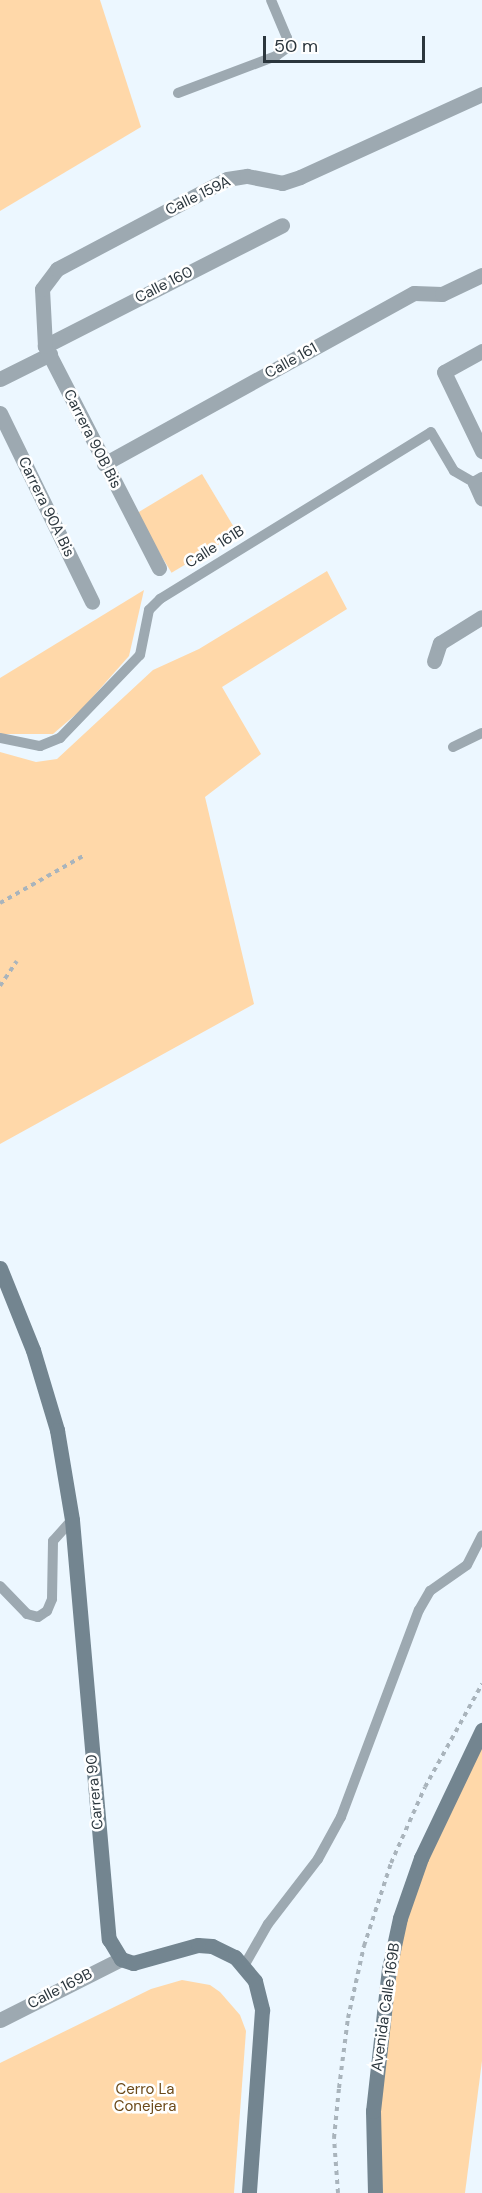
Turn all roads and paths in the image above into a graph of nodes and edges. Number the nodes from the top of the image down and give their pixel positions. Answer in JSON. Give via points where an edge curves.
{"nodes":[{"id":1,"x":271,"y":0,"type":"edge"},
{"id":2,"x":178,"y":93,"type":"dead end"},
{"id":3,"x":482,"y":94,"type":"edge"},
{"id":4,"x":282,"y":225,"type":"dead end"},
{"id":5,"x":482,"y":275,"type":"edge"},
{"id":6,"x":40,"y":306,"type":"joint"},
{"id":7,"x":48,"y":350,"type":"junction"},
{"id":8,"x":482,"y":351,"type":"edge"},
{"id":9,"x":0,"y":379,"type":"edge"},
{"id":10,"x":0,"y":413,"type":"edge"},
{"id":11,"x":482,"y":451,"type":"edge"},
{"id":12,"x":104,"y":464,"type":"junction"},
{"id":13,"x":478,"y":481,"type":"edge"},
{"id":14,"x":482,"y":499,"type":"edge"},
{"id":15,"x":159,"y":568,"type":"dead end"},
{"id":16,"x":92,"y":602,"type":"dead end"},
{"id":17,"x":482,"y":617,"type":"edge"},
{"id":18,"x":435,"y":661,"type":"dead end"},
{"id":19,"x":482,"y":733,"type":"edge"},
{"id":20,"x":0,"y":738,"type":"edge"},
{"id":21,"x":453,"y":747,"type":"dead end"},
{"id":22,"x":85,"y":855,"type":"dead end"},
{"id":23,"x":0,"y":903,"type":"edge"},
{"id":24,"x":17,"y":961,"type":"dead end"},
{"id":25,"x":0,"y":986,"type":"edge"},
{"id":26,"x":0,"y":1269,"type":"edge"},
{"id":27,"x":72,"y":1520,"type":"junction"},
{"id":28,"x":482,"y":1536,"type":"edge"},
{"id":29,"x":0,"y":1586,"type":"edge"},
{"id":30,"x":482,"y":1730,"type":"edge"},
{"id":31,"x":121,"y":1959,"type":"junction"},
{"id":32,"x":244,"y":1966,"type":"junction"},
{"id":33,"x":0,"y":2020,"type":"edge"},
{"id":34,"x":249,"y":2193,"type":"edge"},
{"id":35,"x":373,"y":2193,"type":"edge"}],
"edges":[{"from":1,"to":2,"type":"lane","via":[[287,38],[286,48],[276,56]]},
{"from":3,"to":6,"type":"street","name":"Calle 159A","via":[[282,183],[247,176],[227,179],[57,269],[42,289]]},
{"from":4,"to":7,"type":"street","name":"Calle 160"},
{"from":5,"to":12,"type":"street","name":"Calle 161","via":[[442,294],[414,293]]},
{"from":6,"to":7,"type":"street","name":"Carrera 90B Bis"},
{"from":7,"to":9,"type":"street","name":"Calle 160"},
{"from":7,"to":12,"type":"street","name":"Carrera 90B Bis"},
{"from":8,"to":11,"type":"street","via":[[444,372]]},
{"from":10,"to":16,"type":"street","name":"Carrera 90A Bis"},
{"from":12,"to":15,"type":"street","name":"Carrera 90B Bis"},
{"from":13,"to":14,"type":"street"},
{"from":13,"to":20,"type":"lane","name":"Calle 161B","via":[[454,471],[431,432],[160,599],[149,610],[140,655],[60,738],[40,746]]},
{"from":17,"to":18,"type":"street","via":[[440,643]]},
{"from":19,"to":21,"type":"lane"},
{"from":22,"to":23,"type":"path"},
{"from":24,"to":25,"type":"path"},
{"from":26,"to":27,"type":"street","name":"Carrera 90","via":[[33,1350],[57,1430]]},
{"from":27,"to":29,"type":"lane","via":[[54,1541],[52,1599],[46,1611],[38,1617],[27,1614]]},
{"from":27,"to":31,"type":"street","name":"Carrera 90","via":[[104,1901],[109,1939]]},
{"from":28,"to":32,"type":"lane","via":[[467,1565],[430,1592],[419,1610],[341,1817],[318,1859],[268,1924]]},
{"from":30,"to":35,"type":"street","name":"Avenida Calle 169B","via":[[421,1858],[400,1918],[389,1970],[373,2111]]},
{"from":31,"to":32,"type":"street","via":[[133,1964],[198,1945],[224,1951]]},
{"from":31,"to":33,"type":"street","name":"Calle 169B"},
{"from":32,"to":34,"type":"street","via":[[255,1981],[262,2010]]}]}
